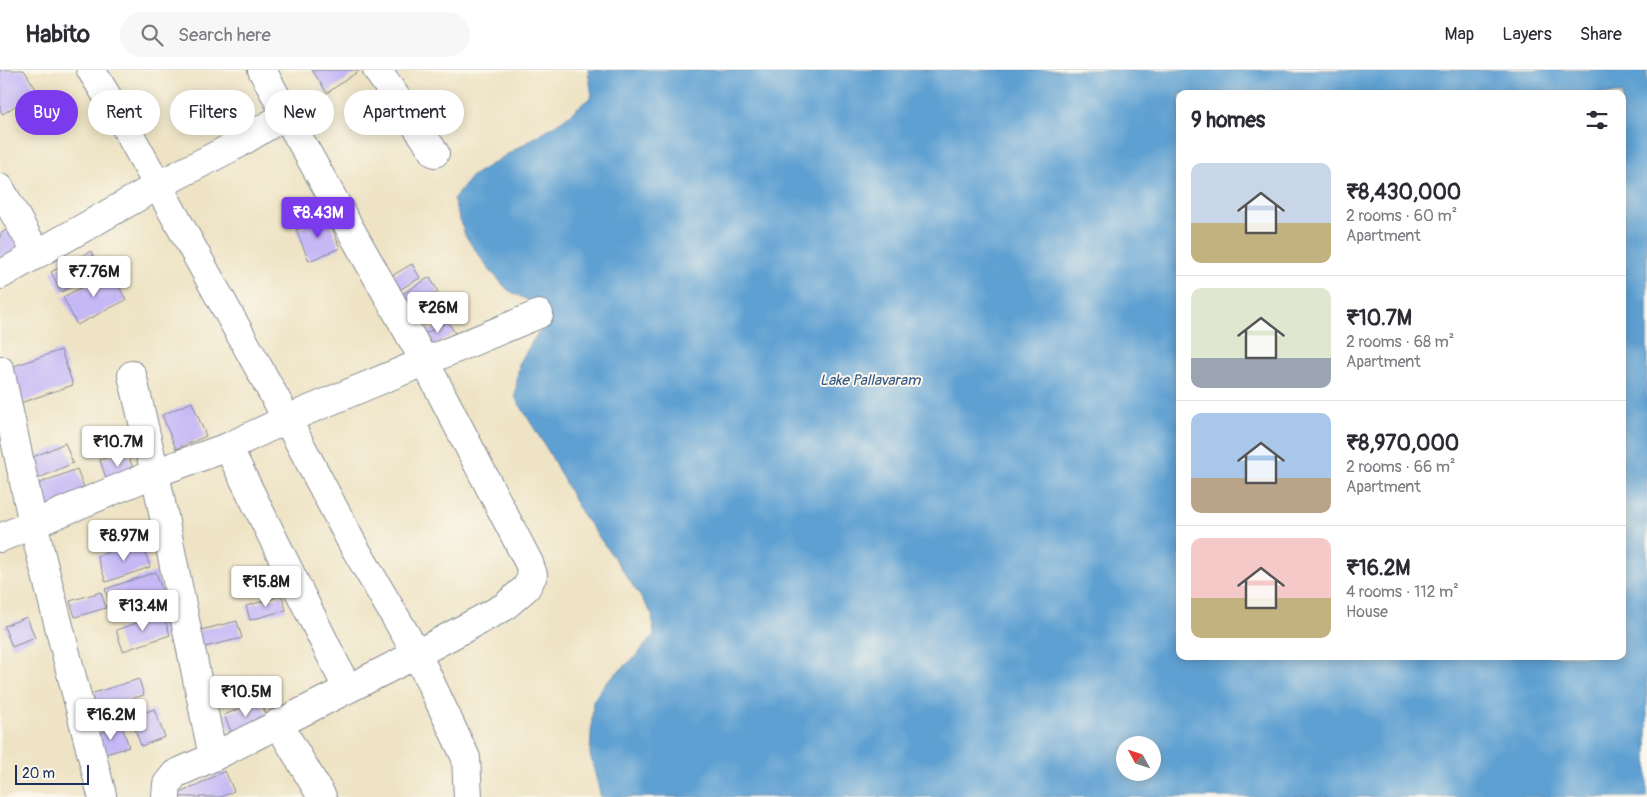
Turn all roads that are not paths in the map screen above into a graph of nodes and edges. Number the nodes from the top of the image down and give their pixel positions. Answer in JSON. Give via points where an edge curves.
{"nodes":[{"id":1,"x":91,"y":70,"type":"edge"},
{"id":2,"x":262,"y":70,"type":"edge"},
{"id":3,"x":377,"y":70,"type":"edge"},
{"id":4,"x":272,"y":90,"type":"edge"},
{"id":5,"x":265,"y":128,"type":"edge"},
{"id":6,"x":297,"y":135,"type":"edge"},
{"id":7,"x":435,"y":153,"type":"dead end"},
{"id":8,"x":159,"y":185,"type":"junction"},
{"id":9,"x":0,"y":188,"type":"edge"},
{"id":10,"x":38,"y":254,"type":"junction"},
{"id":11,"x":0,"y":275,"type":"edge"},
{"id":12,"x":539,"y":314,"type":"dead end"},
{"id":13,"x":424,"y":362,"type":"junction"},
{"id":14,"x":0,"y":370,"type":"edge"},
{"id":15,"x":132,"y":375,"type":"dead end"},
{"id":16,"x":287,"y":419,"type":"junction"},
{"id":17,"x":228,"y":447,"type":"junction"},
{"id":18,"x":155,"y":473,"type":"junction"},
{"id":19,"x":33,"y":524,"type":"junction"},
{"id":20,"x":0,"y":538,"type":"edge"},
{"id":21,"x":417,"y":654,"type":"junction"},
{"id":22,"x":347,"y":688,"type":"junction"},
{"id":23,"x":278,"y":723,"type":"junction"},
{"id":24,"x":213,"y":757,"type":"junction"},
{"id":25,"x":102,"y":795,"type":"dead end"},
{"id":26,"x":166,"y":797,"type":"edge"},
{"id":27,"x":322,"y":797,"type":"edge"},
{"id":28,"x":468,"y":797,"type":"edge"}],
"edges":[{"from":1,"to":8,"type":"street"},
{"from":2,"to":4,"type":"street"},
{"from":3,"to":7,"type":"street"},
{"from":5,"to":8,"type":"street"},
{"from":6,"to":13,"type":"street"},
{"from":8,"to":10,"type":"street"},
{"from":8,"to":16,"type":"street"},
{"from":9,"to":10,"type":"street"},
{"from":10,"to":11,"type":"street"},
{"from":12,"to":13,"type":"street"},
{"from":13,"to":16,"type":"street"},
{"from":13,"to":21,"type":"street","via":[[533,575],[526,588],[504,607]]},
{"from":14,"to":19,"type":"street"},
{"from":15,"to":18,"type":"street"},
{"from":16,"to":17,"type":"street"},
{"from":16,"to":21,"type":"street","via":[[352,543]]},
{"from":17,"to":18,"type":"street"},
{"from":17,"to":22,"type":"street"},
{"from":18,"to":19,"type":"street"},
{"from":18,"to":24,"type":"street"},
{"from":19,"to":20,"type":"street"},
{"from":19,"to":25,"type":"street"},
{"from":21,"to":22,"type":"street"},
{"from":21,"to":28,"type":"street","via":[[466,758]]},
{"from":22,"to":23,"type":"street"},
{"from":23,"to":24,"type":"street"},
{"from":23,"to":27,"type":"street"},
{"from":24,"to":26,"type":"street","via":[[175,774],[167,784]]}]}
